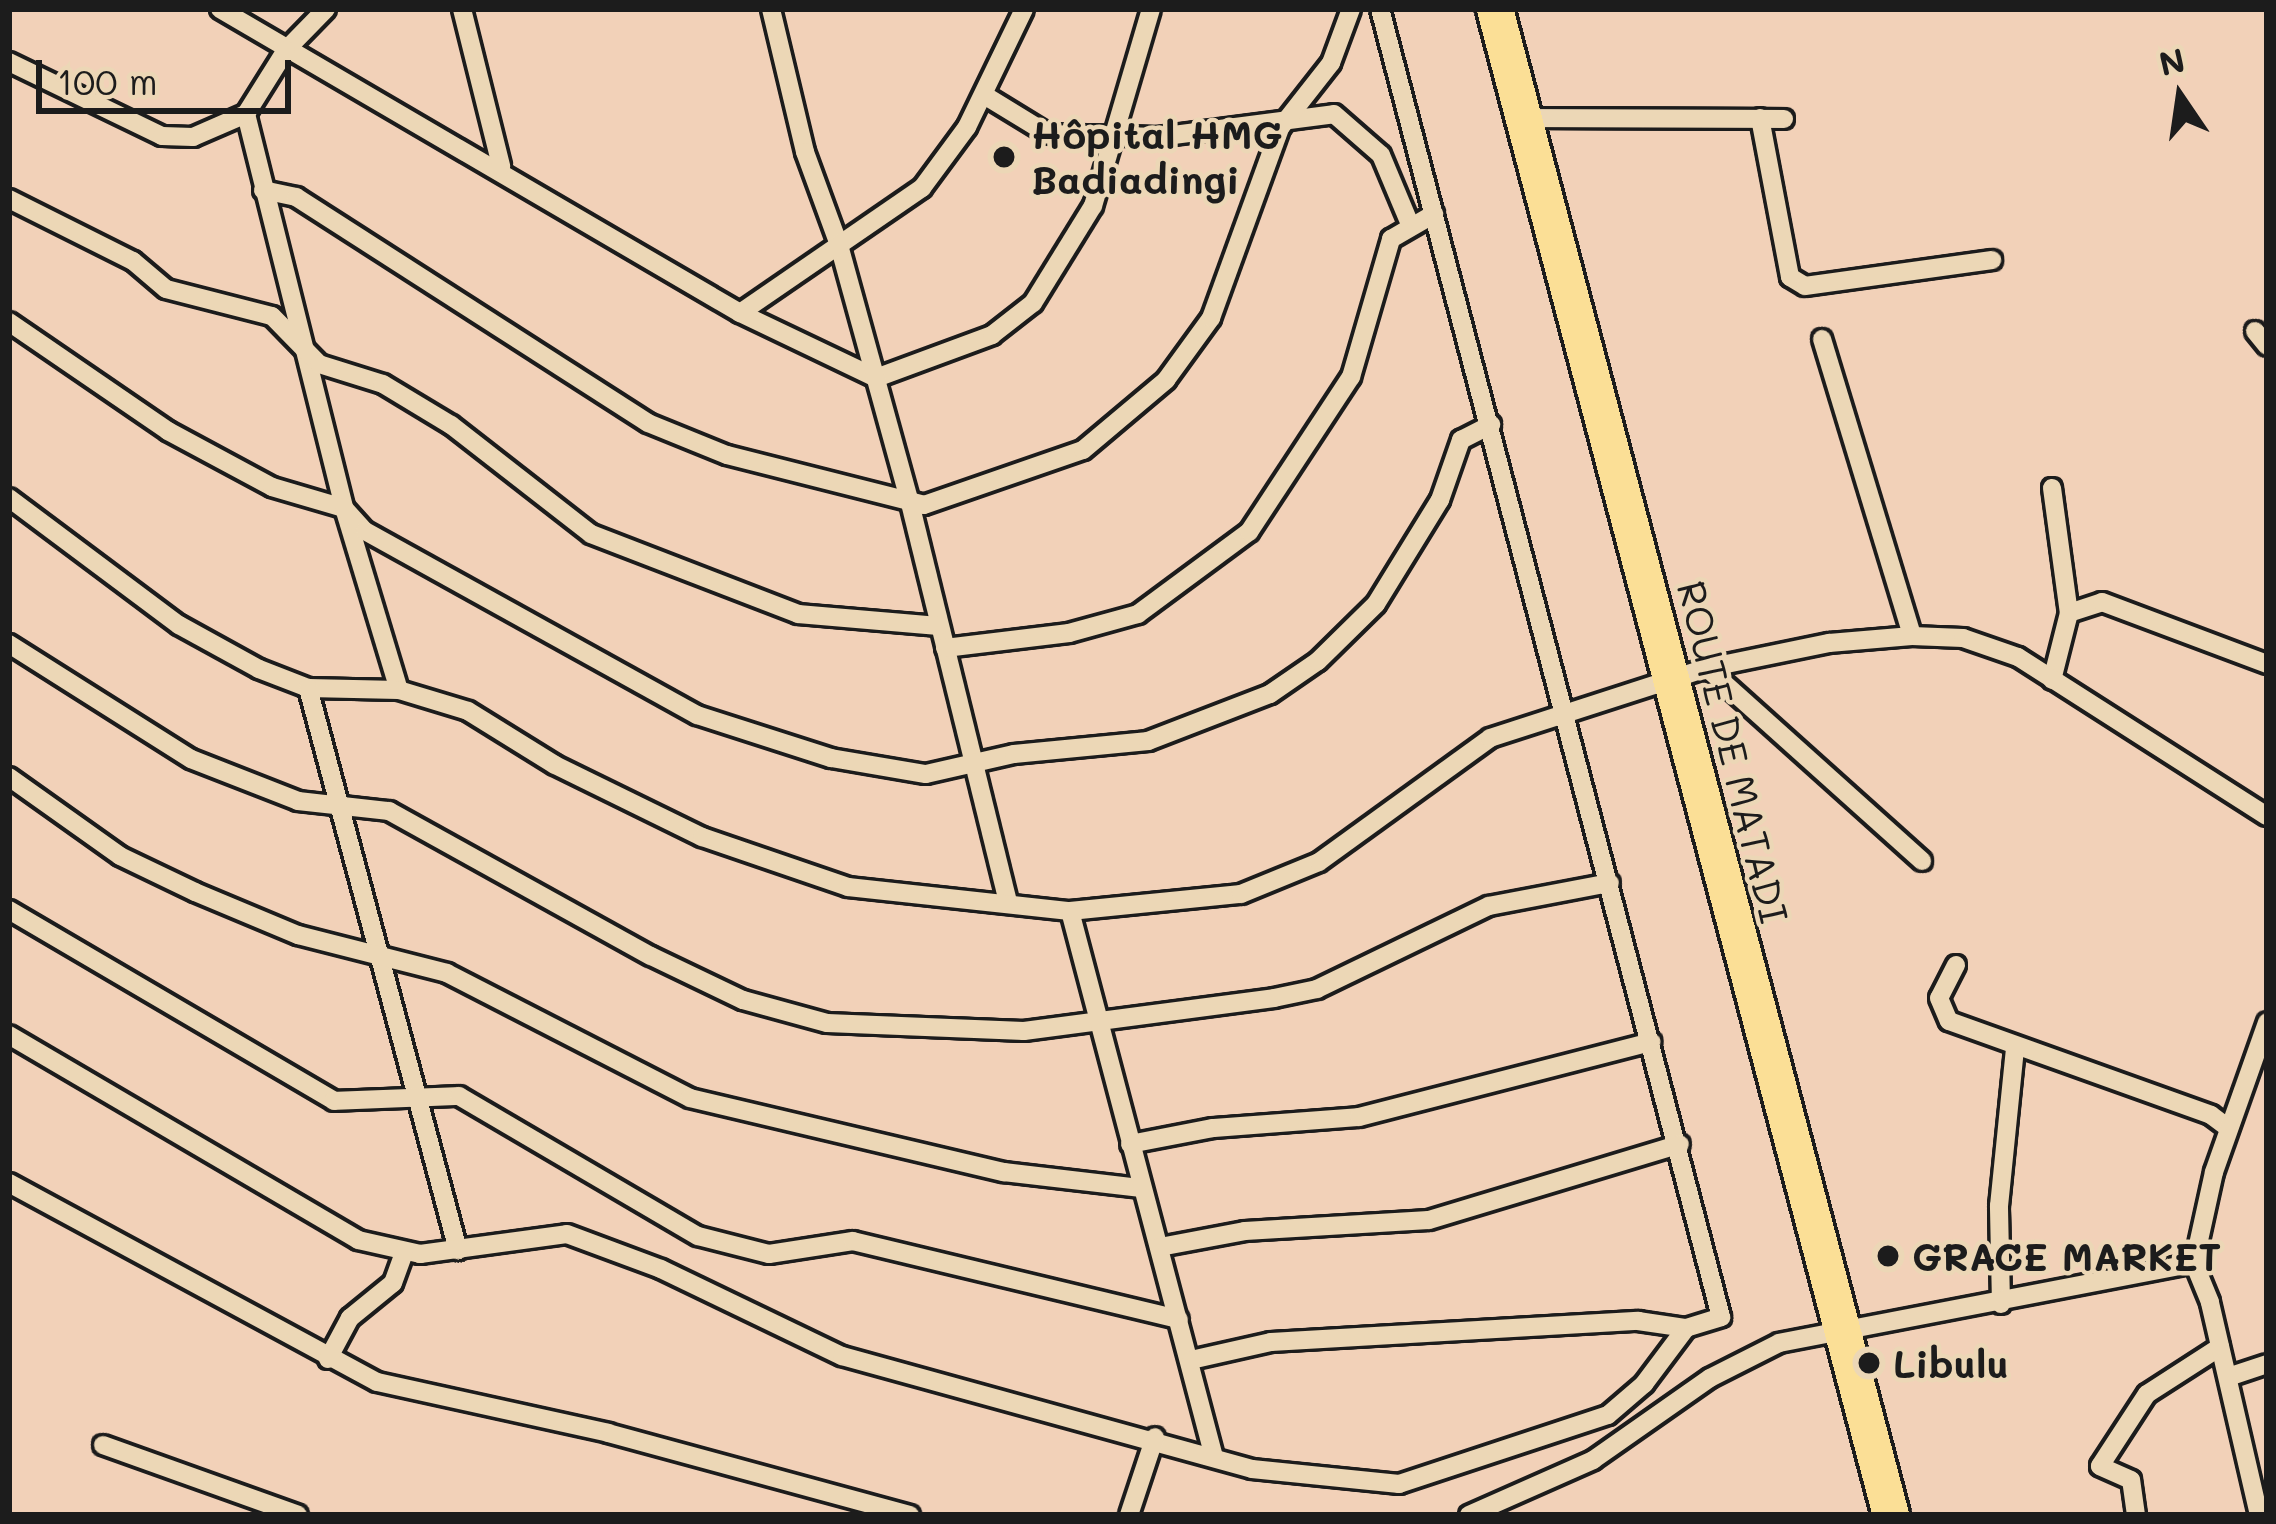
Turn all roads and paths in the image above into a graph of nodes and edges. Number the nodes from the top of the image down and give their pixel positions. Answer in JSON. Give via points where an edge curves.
{"nodes":[{"id":1,"x":220,"y":9,"type":"edge"},
{"id":2,"x":326,"y":9,"type":"edge"},
{"id":3,"x":462,"y":9,"type":"edge"},
{"id":4,"x":771,"y":9,"type":"edge"},
{"id":5,"x":1024,"y":9,"type":"edge"},
{"id":6,"x":1150,"y":9,"type":"edge"},
{"id":7,"x":1351,"y":9,"type":"edge"},
{"id":8,"x":1380,"y":9,"type":"edge"},
{"id":9,"x":1495,"y":9,"type":"edge"},
{"id":10,"x":286,"y":50,"type":"junction"},
{"id":11,"x":9,"y":62,"type":"edge"},
{"id":12,"x":984,"y":94,"type":"junction"},
{"id":13,"x":246,"y":114,"type":"junction"},
{"id":14,"x":1287,"y":114,"type":"junction"},
{"id":15,"x":1525,"y":118,"type":"junction"},
{"id":16,"x":1760,"y":118,"type":"junction"},
{"id":17,"x":1784,"y":119,"type":"dead end"},
{"id":18,"x":1113,"y":132,"type":"junction"},
{"id":19,"x":501,"y":166,"type":"junction"},
{"id":20,"x":263,"y":190,"type":"junction"},
{"id":21,"x":9,"y":199,"type":"edge"},
{"id":22,"x":1434,"y":214,"type":"junction"},
{"id":23,"x":1409,"y":222,"type":"junction"},
{"id":24,"x":839,"y":245,"type":"junction"},
{"id":25,"x":1992,"y":260,"type":"dead end"},
{"id":26,"x":740,"y":313,"type":"junction"},
{"id":27,"x":9,"y":322,"type":"edge"},
{"id":28,"x":1822,"y":338,"type":"dead end"},
{"id":29,"x":302,"y":339,"type":"junction"},
{"id":30,"x":876,"y":378,"type":"junction"},
{"id":31,"x":1491,"y":425,"type":"junction"},
{"id":32,"x":2052,"y":488,"type":"dead end"},
{"id":33,"x":9,"y":498,"type":"edge"},
{"id":34,"x":910,"y":503,"type":"junction"},
{"id":35,"x":344,"y":508,"type":"junction"},
{"id":36,"x":2069,"y":613,"type":"junction"},
{"id":37,"x":938,"y":626,"type":"junction"},
{"id":38,"x":1912,"y":636,"type":"junction"},
{"id":39,"x":9,"y":644,"type":"edge"},
{"id":40,"x":945,"y":648,"type":"junction"},
{"id":41,"x":2267,"y":664,"type":"edge"},
{"id":42,"x":1690,"y":674,"type":"junction"},
{"id":43,"x":2052,"y":680,"type":"junction"},
{"id":44,"x":308,"y":688,"type":"junction"},
{"id":45,"x":399,"y":689,"type":"junction"},
{"id":46,"x":1565,"y":710,"type":"junction"},
{"id":47,"x":976,"y":765,"type":"junction"},
{"id":48,"x":9,"y":777,"type":"edge"},
{"id":49,"x":338,"y":805,"type":"junction"},
{"id":50,"x":2267,"y":816,"type":"edge"},
{"id":51,"x":1922,"y":861,"type":"dead end"},
{"id":52,"x":1610,"y":883,"type":"junction"},
{"id":53,"x":1008,"y":902,"type":"junction"},
{"id":54,"x":9,"y":910,"type":"edge"},
{"id":55,"x":1070,"y":911,"type":"junction"},
{"id":56,"x":379,"y":952,"type":"junction"},
{"id":57,"x":1956,"y":965,"type":"dead end"},
{"id":58,"x":2267,"y":1022,"type":"edge"},
{"id":59,"x":1100,"y":1025,"type":"junction"},
{"id":60,"x":9,"y":1035,"type":"edge"},
{"id":61,"x":1652,"y":1042,"type":"junction"},
{"id":62,"x":2015,"y":1048,"type":"junction"},
{"id":63,"x":416,"y":1097,"type":"junction"},
{"id":64,"x":2228,"y":1128,"type":"junction"},
{"id":65,"x":1130,"y":1144,"type":"junction"},
{"id":66,"x":1680,"y":1144,"type":"junction"},
{"id":67,"x":9,"y":1184,"type":"edge"},
{"id":68,"x":1141,"y":1188,"type":"junction"},
{"id":69,"x":1160,"y":1247,"type":"junction"},
{"id":70,"x":458,"y":1250,"type":"junction"},
{"id":71,"x":404,"y":1253,"type":"junction"},
{"id":72,"x":2194,"y":1263,"type":"junction"},
{"id":73,"x":2001,"y":1304,"type":"junction"},
{"id":74,"x":1179,"y":1319,"type":"junction"},
{"id":75,"x":1686,"y":1328,"type":"junction"},
{"id":76,"x":1842,"y":1336,"type":"junction"},
{"id":77,"x":2220,"y":1347,"type":"junction"},
{"id":78,"x":328,"y":1359,"type":"junction"},
{"id":79,"x":1191,"y":1360,"type":"junction"},
{"id":80,"x":2264,"y":1369,"type":"edge"},
{"id":81,"x":2228,"y":1377,"type":"junction"},
{"id":82,"x":1155,"y":1437,"type":"junction"},
{"id":83,"x":103,"y":1445,"type":"dead end"},
{"id":84,"x":1214,"y":1457,"type":"junction"},
{"id":85,"x":298,"y":1515,"type":"edge"},
{"id":86,"x":910,"y":1515,"type":"edge"},
{"id":87,"x":1129,"y":1515,"type":"edge"},
{"id":88,"x":1468,"y":1515,"type":"edge"},
{"id":89,"x":1891,"y":1515,"type":"edge"},
{"id":90,"x":2136,"y":1515,"type":"edge"},
{"id":91,"x":2259,"y":1515,"type":"edge"}],
"edges":[{"from":1,"to":10,"type":"street"},
{"from":2,"to":10,"type":"street"},
{"from":3,"to":19,"type":"street"},
{"from":4,"to":24,"type":"street","via":[[805,152]]},
{"from":5,"to":12,"type":"street"},
{"from":6,"to":18,"type":"street"},
{"from":7,"to":14,"type":"street","via":[[1331,63]]},
{"from":8,"to":22,"type":"street"},
{"from":9,"to":15,"type":"highway","name":"ROUTE DE MATADI"},
{"from":10,"to":13,"type":"street"},
{"from":10,"to":19,"type":"street"},
{"from":11,"to":13,"type":"street","via":[[162,136],[194,137]]},
{"from":12,"to":18,"type":"street","via":[[1048,134]]},
{"from":12,"to":24,"type":"street","via":[[922,188]]},
{"from":13,"to":20,"type":"street"},
{"from":14,"to":18,"type":"street","via":[[1159,136]]},
{"from":14,"to":23,"type":"street","via":[[1334,113],[1358,128],[1381,154]]},
{"from":14,"to":34,"type":"street","via":[[1232,275],[1166,380],[1083,450],[958,496]]},
{"from":15,"to":16,"type":"street"},
{"from":15,"to":42,"type":"highway","name":"ROUTE DE MATADI"},
{"from":16,"to":17,"type":"street"},
{"from":16,"to":25,"type":"street","via":[[1790,277],[1805,286]]},
{"from":18,"to":30,"type":"street","via":[[1093,206],[1033,303],[992,335]]},
{"from":19,"to":26,"type":"street"},
{"from":20,"to":29,"type":"street"},
{"from":20,"to":34,"type":"street","via":[[296,197],[648,423],[727,455]]},
{"from":21,"to":29,"type":"street","via":[[133,261],[166,289],[248,306]]},
{"from":22,"to":23,"type":"street"},
{"from":22,"to":31,"type":"street"},
{"from":23,"to":40,"type":"street","via":[[1380,261],[1351,377],[1250,532],[1138,614],[1069,633]]},
{"from":24,"to":26,"type":"street"},
{"from":24,"to":30,"type":"street"},
{"from":26,"to":30,"type":"street"},
{"from":27,"to":35,"type":"street","via":[[168,430],[272,487]]},
{"from":28,"to":38,"type":"street"},
{"from":29,"to":35,"type":"street"},
{"from":29,"to":37,"type":"street","via":[[319,364],[383,384],[451,425],[591,534],[798,614]]},
{"from":30,"to":34,"type":"street"},
{"from":31,"to":46,"type":"street"},
{"from":31,"to":47,"type":"street","via":[[1461,440],[1440,500],[1376,604],[1318,662],[1270,694],[1148,741]]},
{"from":32,"to":36,"type":"street"},
{"from":33,"to":44,"type":"street","via":[[179,625]]},
{"from":34,"to":37,"type":"street"},
{"from":35,"to":45,"type":"street"},
{"from":35,"to":47,"type":"street","via":[[365,531],[697,715],[831,758],[926,774]]},
{"from":36,"to":41,"type":"street","via":[[2102,602]]},
{"from":36,"to":43,"type":"street"},
{"from":37,"to":40,"type":"street"},
{"from":38,"to":42,"type":"street","via":[[1828,643]]},
{"from":38,"to":43,"type":"street","via":[[1994,646]]},
{"from":39,"to":49,"type":"street","via":[[191,759],[298,801]]},
{"from":40,"to":47,"type":"street"},
{"from":42,"to":46,"type":"street"},
{"from":42,"to":51,"type":"street"},
{"from":42,"to":76,"type":"highway","name":"ROUTE DE MATADI"},
{"from":43,"to":50,"type":"street"},
{"from":44,"to":45,"type":"street"},
{"from":44,"to":49,"type":"street"},
{"from":45,"to":53,"type":"street","via":[[468,711],[555,765],[768,865],[848,887]]},
{"from":46,"to":52,"type":"street"},
{"from":46,"to":55,"type":"street","via":[[1490,738],[1387,818],[1240,894]]},
{"from":47,"to":53,"type":"street"},
{"from":48,"to":56,"type":"street","via":[[120,856],[195,892],[298,935]]},
{"from":49,"to":56,"type":"street"},
{"from":49,"to":59,"type":"street","via":[[389,811],[550,904],[743,1000],[827,1023],[906,1029]]},
{"from":52,"to":59,"type":"street","via":[[1490,906],[1317,989]]},
{"from":52,"to":61,"type":"street"},
{"from":53,"to":55,"type":"street"},
{"from":54,"to":63,"type":"street","via":[[334,1101]]},
{"from":55,"to":59,"type":"street"},
{"from":56,"to":63,"type":"street"},
{"from":56,"to":68,"type":"street","via":[[447,973],[690,1099],[1004,1172]]},
{"from":57,"to":62,"type":"street","via":[[1940,1013]]},
{"from":58,"to":64,"type":"street"},
{"from":59,"to":65,"type":"street"},
{"from":60,"to":71,"type":"street","via":[[358,1240]]},
{"from":61,"to":65,"type":"street","via":[[1359,1117],[1213,1128]]},
{"from":61,"to":66,"type":"street"},
{"from":62,"to":64,"type":"street","via":[[2116,1079]]},
{"from":62,"to":73,"type":"street","via":[[1999,1206]]},
{"from":63,"to":70,"type":"street"},
{"from":63,"to":74,"type":"street","via":[[459,1096],[497,1112],[645,1207],[737,1249],[770,1254],[853,1241]]},
{"from":64,"to":72,"type":"street"},
{"from":65,"to":68,"type":"street"},
{"from":66,"to":69,"type":"street","via":[[1429,1220],[1245,1231]]},
{"from":66,"to":75,"type":"street","via":[[1721,1316]]},
{"from":67,"to":78,"type":"street"},
{"from":68,"to":69,"type":"street"},
{"from":69,"to":74,"type":"street"},
{"from":70,"to":71,"type":"street"},
{"from":70,"to":82,"type":"street","via":[[568,1234],[662,1269],[842,1356],[949,1390]]},
{"from":71,"to":78,"type":"street","via":[[393,1282],[350,1318]]},
{"from":72,"to":73,"type":"street"},
{"from":72,"to":77,"type":"street"},
{"from":73,"to":76,"type":"street"},
{"from":74,"to":79,"type":"street"},
{"from":75,"to":79,"type":"street","via":[[1638,1321],[1271,1342]]},
{"from":75,"to":84,"type":"street","via":[[1644,1384],[1608,1415],[1455,1471],[1399,1484],[1333,1483]]},
{"from":76,"to":88,"type":"street","via":[[1779,1343],[1710,1378],[1592,1460]]},
{"from":76,"to":89,"type":"highway","name":"ROUTE DE MATADI"},
{"from":77,"to":81,"type":"street"},
{"from":77,"to":90,"type":"street","via":[[2147,1394],[2100,1466],[2131,1480]]},
{"from":78,"to":86,"type":"street","via":[[377,1382],[608,1433]]},
{"from":79,"to":84,"type":"street"},
{"from":80,"to":81,"type":"street"},
{"from":81,"to":91,"type":"street"},
{"from":82,"to":84,"type":"street"},
{"from":82,"to":87,"type":"street"},
{"from":83,"to":85,"type":"street"}]}
